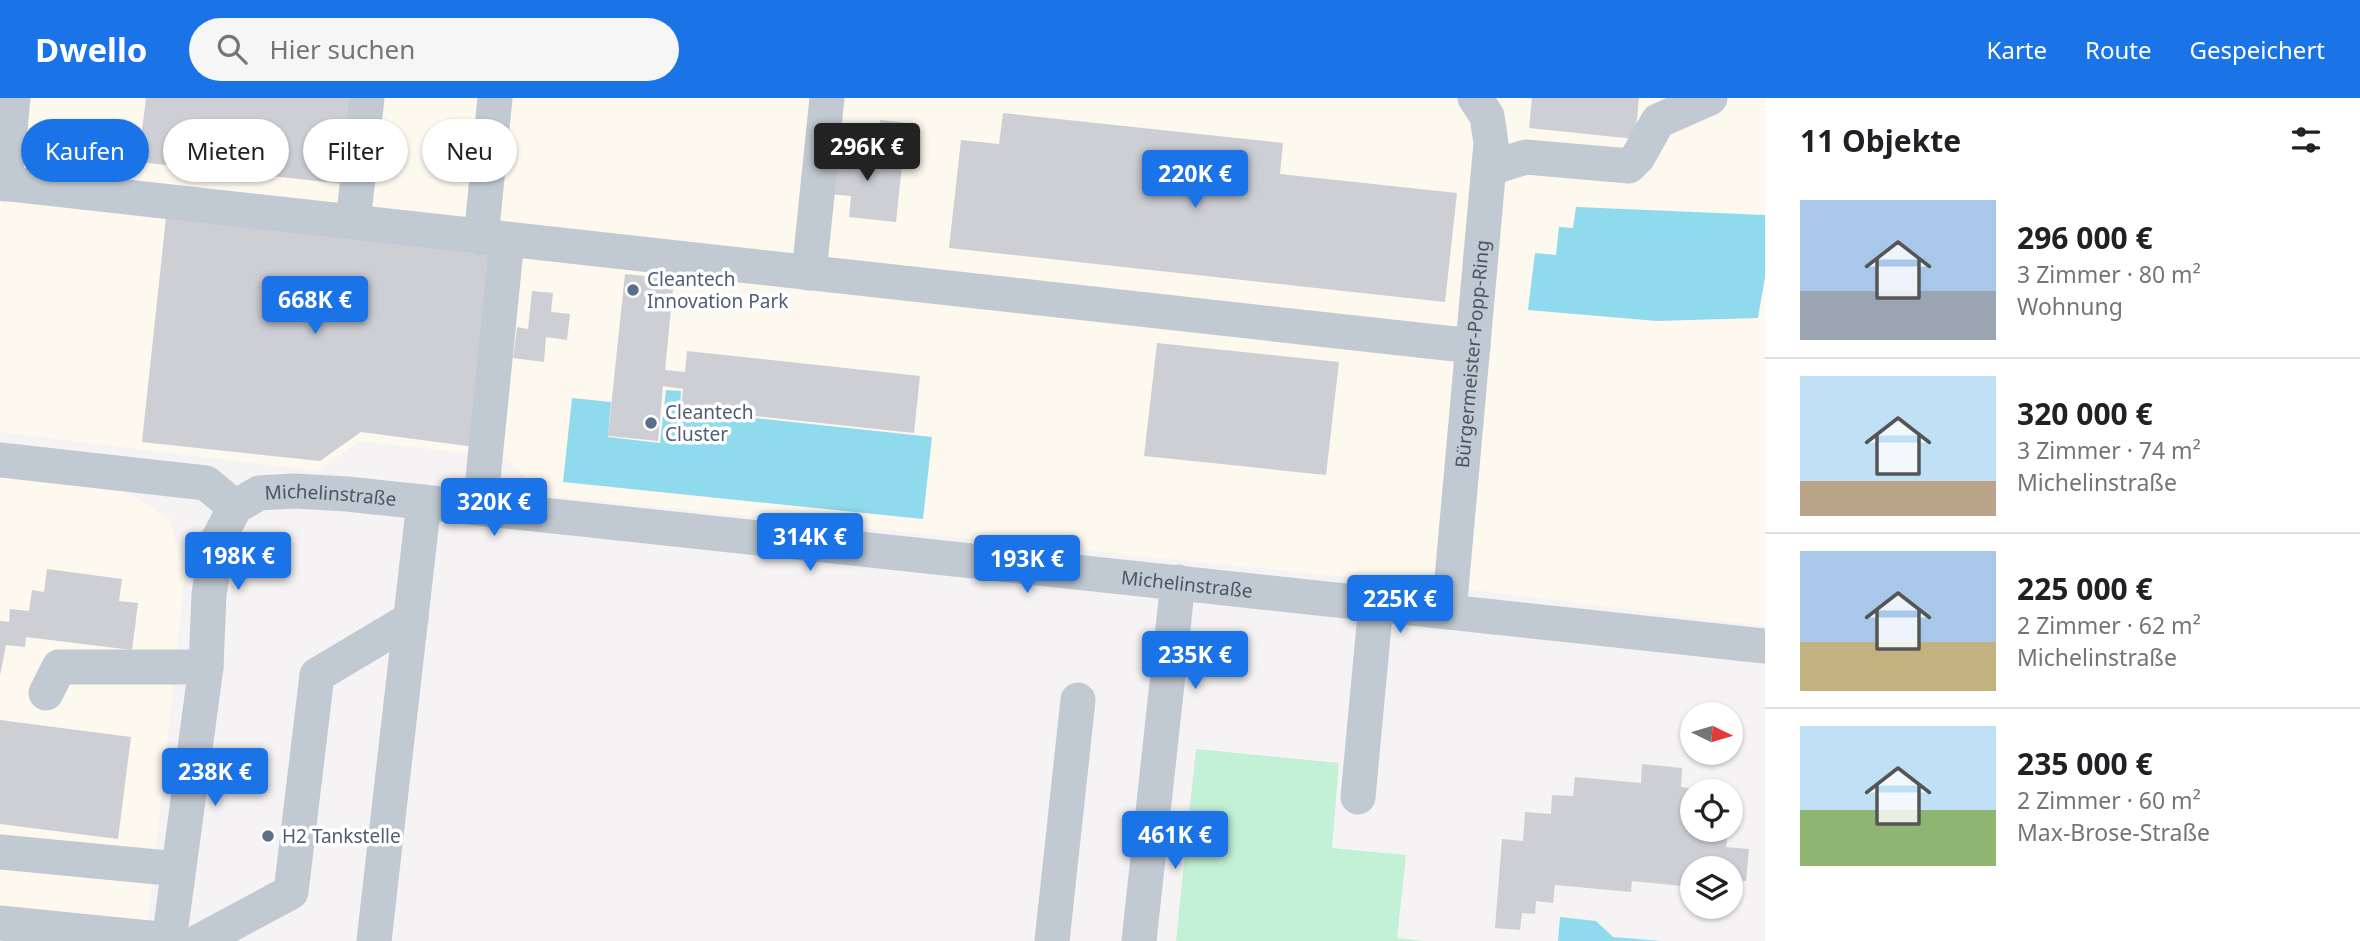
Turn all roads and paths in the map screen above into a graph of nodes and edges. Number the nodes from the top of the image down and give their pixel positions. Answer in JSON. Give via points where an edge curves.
{"nodes":[{"id":1,"x":13,"y":98,"type":"edge"},
{"id":2,"x":367,"y":98,"type":"edge"},
{"id":3,"x":495,"y":98,"type":"edge"},
{"id":4,"x":827,"y":98,"type":"edge"},
{"id":5,"x":1475,"y":98,"type":"edge"},
{"id":6,"x":1710,"y":98,"type":"edge"},
{"id":7,"x":1490,"y":168,"type":"junction"},
{"id":8,"x":3,"y":183,"type":"edge"},
{"id":9,"x":353,"y":222,"type":"junction"},
{"id":10,"x":494,"y":239,"type":"junction"},
{"id":11,"x":809,"y":273,"type":"junction"},
{"id":12,"x":1473,"y":346,"type":"junction"},
{"id":13,"x":0,"y":460,"type":"edge"},
{"id":14,"x":424,"y":502,"type":"junction"},
{"id":15,"x":234,"y":507,"type":"junction"},
{"id":16,"x":480,"y":508,"type":"junction"},
{"id":17,"x":1178,"y":582,"type":"junction"},
{"id":18,"x":1377,"y":604,"type":"junction"},
{"id":19,"x":1449,"y":612,"type":"junction"},
{"id":20,"x":411,"y":619,"type":"junction"},
{"id":21,"x":1765,"y":646,"type":"edge"},
{"id":22,"x":206,"y":667,"type":"junction"},
{"id":23,"x":46,"y":693,"type":"dead end"},
{"id":24,"x":1078,"y":700,"type":"dead end"},
{"id":25,"x":1358,"y":797,"type":"dead end"},
{"id":26,"x":0,"y":852,"type":"edge"},
{"id":27,"x":178,"y":869,"type":"junction"},
{"id":28,"x":0,"y":923,"type":"edge"},
{"id":29,"x":179,"y":941,"type":"edge"},
{"id":30,"x":374,"y":941,"type":"edge"},
{"id":31,"x":1052,"y":941,"type":"edge"},
{"id":32,"x":1139,"y":941,"type":"edge"}],
"edges":[{"from":1,"to":8,"type":"street"},
{"from":2,"to":9,"type":"street"},
{"from":3,"to":10,"type":"street"},
{"from":4,"to":11,"type":"street"},
{"from":5,"to":7,"type":"street","name":"Bürgermeister-Popp-Ring","via":[[1487,116]]},
{"from":6,"to":7,"type":"street","via":[[1658,121],[1629,166],[1525,157]]},
{"from":7,"to":12,"type":"street","name":"Bürgermeister-Popp-Ring"},
{"from":8,"to":9,"type":"street"},
{"from":9,"to":10,"type":"street"},
{"from":10,"to":11,"type":"street"},
{"from":10,"to":16,"type":"street"},
{"from":11,"to":12,"type":"street"},
{"from":12,"to":19,"type":"street","name":"Bürgermeister-Popp-Ring"},
{"from":13,"to":15,"type":"street","via":[[206,483]]},
{"from":14,"to":15,"type":"street","name":"Michelinstraße","via":[[294,491],[259,494]]},
{"from":14,"to":16,"type":"street","name":"Michelinstraße"},
{"from":14,"to":20,"type":"street"},
{"from":15,"to":22,"type":"street","via":[[218,540],[209,594]]},
{"from":16,"to":17,"type":"street","name":"Michelinstraße"},
{"from":17,"to":18,"type":"street","name":"Michelinstraße"},
{"from":17,"to":32,"type":"street"},
{"from":18,"to":19,"type":"street","name":"Michelinstraße"},
{"from":18,"to":25,"type":"street"},
{"from":19,"to":21,"type":"street","name":"Michelinstraße"},
{"from":20,"to":29,"type":"street","via":[[317,675],[291,892]]},
{"from":20,"to":30,"type":"street"},
{"from":22,"to":23,"type":"street","via":[[59,667]]},
{"from":22,"to":27,"type":"street"},
{"from":24,"to":31,"type":"street"},
{"from":26,"to":27,"type":"street"},
{"from":27,"to":29,"type":"street"},
{"from":28,"to":29,"type":"street"}]}
